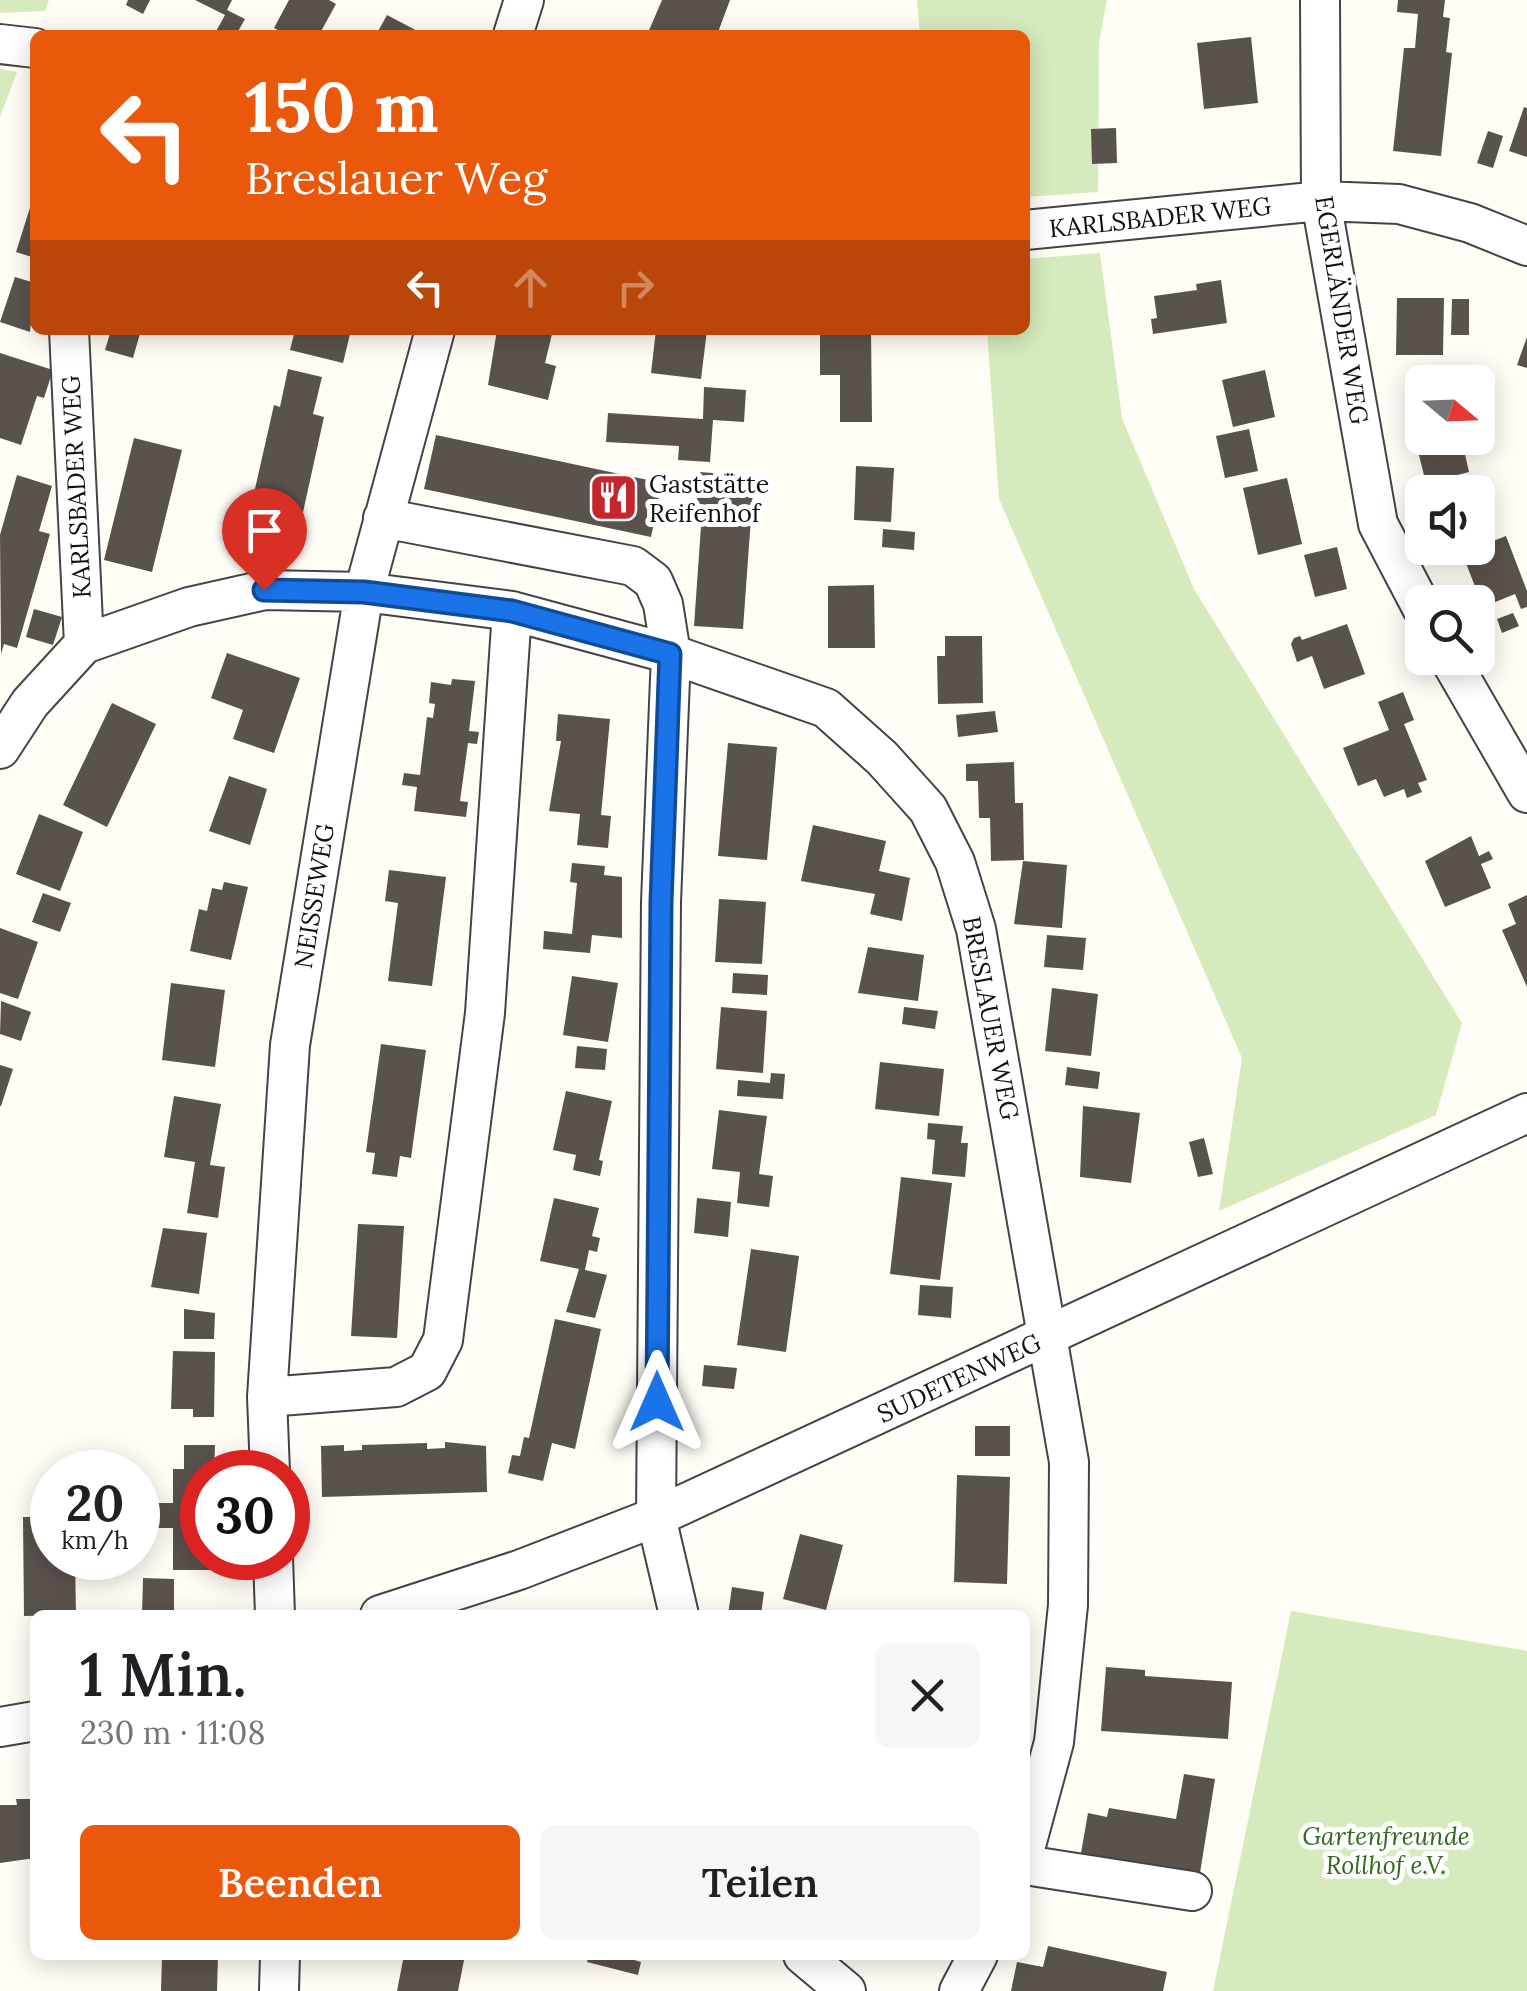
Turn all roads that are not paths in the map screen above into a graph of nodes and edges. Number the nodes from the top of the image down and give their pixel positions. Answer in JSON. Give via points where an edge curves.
{"nodes":[{"id":1,"x":524,"y":0,"type":"edge"},
{"id":2,"x":1320,"y":0,"type":"edge"},
{"id":3,"x":515,"y":30,"type":"edge"},
{"id":4,"x":0,"y":44,"type":"edge"},
{"id":5,"x":30,"y":47,"type":"edge"},
{"id":6,"x":1321,"y":201,"type":"junction"},
{"id":7,"x":1030,"y":230,"type":"edge"},
{"id":8,"x":1527,"y":246,"type":"edge"},
{"id":9,"x":69,"y":335,"type":"edge"},
{"id":10,"x":434,"y":335,"type":"edge"},
{"id":11,"x":384,"y":518,"type":"junction"},
{"id":12,"x":1410,"y":585,"type":"edge"},
{"id":13,"x":364,"y":592,"type":"junction"},
{"id":14,"x":512,"y":611,"type":"junction"},
{"id":15,"x":84,"y":644,"type":"junction"},
{"id":16,"x":670,"y":654,"type":"junction"},
{"id":17,"x":1459,"y":675,"type":"edge"},
{"id":18,"x":0,"y":749,"type":"edge"},
{"id":19,"x":1527,"y":793,"type":"edge"},
{"id":20,"x":1527,"y":1113,"type":"edge"},
{"id":21,"x":1049,"y":1337,"type":"junction"},
{"id":22,"x":267,"y":1397,"type":"junction"},
{"id":23,"x":269,"y":1450,"type":"edge"},
{"id":24,"x":656,"y":1517,"type":"junction"},
{"id":25,"x":273,"y":1580,"type":"edge"},
{"id":26,"x":274,"y":1610,"type":"edge"},
{"id":27,"x":395,"y":1610,"type":"edge"},
{"id":28,"x":677,"y":1610,"type":"edge"},
{"id":29,"x":30,"y":1721,"type":"edge"},
{"id":30,"x":0,"y":1727,"type":"edge"},
{"id":31,"x":1030,"y":1831,"type":"edge"},
{"id":32,"x":1030,"y":1867,"type":"edge"},
{"id":33,"x":1192,"y":1891,"type":"dead end"},
{"id":34,"x":280,"y":1960,"type":"edge"},
{"id":35,"x":809,"y":1960,"type":"edge"},
{"id":36,"x":975,"y":1960,"type":"edge"},
{"id":37,"x":279,"y":1991,"type":"edge"},
{"id":38,"x":846,"y":1991,"type":"edge"},
{"id":39,"x":958,"y":1991,"type":"edge"}],
"edges":[{"from":1,"to":3,"type":"street"},
{"from":2,"to":6,"type":"street","name":"EGERLÄNDER WEG"},
{"from":4,"to":5,"type":"street"},
{"from":6,"to":7,"type":"street","name":"KARLSBADER WEG"},
{"from":6,"to":8,"type":"street","name":"KARLSBADER WEG","via":[[1399,204]]},
{"from":6,"to":12,"type":"street","name":"EGERLÄNDER WEG","via":[[1378,524]]},
{"from":9,"to":15,"type":"street","name":"KARLSBADER WEG"},
{"from":10,"to":11,"type":"street","name":"NEISSEWEG"},
{"from":11,"to":13,"type":"street","name":"NEISSEWEG"},
{"from":11,"to":16,"type":"street","via":[[633,566],[654,581]]},
{"from":13,"to":14,"type":"street","name":"BRESLAUER WEG"},
{"from":13,"to":15,"type":"street","name":"BRESLAUER WEG","via":[[264,590],[189,607]]},
{"from":13,"to":22,"type":"street","name":"NEISSEWEG","via":[[290,1046]]},
{"from":14,"to":16,"type":"street","name":"BRESLAUER WEG"},
{"from":14,"to":22,"type":"street","via":[[485,1013],[443,1340],[426,1372],[396,1388]]},
{"from":15,"to":18,"type":"street","via":[[30,702]]},
{"from":16,"to":21,"type":"street","name":"BRESLAUER WEG","via":[[826,708],[928,809],[955,862],[976,929]]},
{"from":16,"to":24,"type":"street"},
{"from":17,"to":19,"type":"street"},
{"from":20,"to":21,"type":"street","name":"SUDETENWEG"},
{"from":21,"to":24,"type":"street","name":"SUDETENWEG"},
{"from":21,"to":31,"type":"street","name":"BRESLAUER WEG","via":[[1069,1462],[1068,1604],[1054,1742]]},
{"from":22,"to":23,"type":"street","name":"NEISSEWEG"},
{"from":24,"to":27,"type":"street","name":"SUDETENWEG"},
{"from":24,"to":28,"type":"street"},
{"from":25,"to":26,"type":"street"},
{"from":29,"to":30,"type":"street"},
{"from":32,"to":33,"type":"street"},
{"from":34,"to":37,"type":"street"},
{"from":35,"to":38,"type":"street"},
{"from":36,"to":39,"type":"street"}]}
